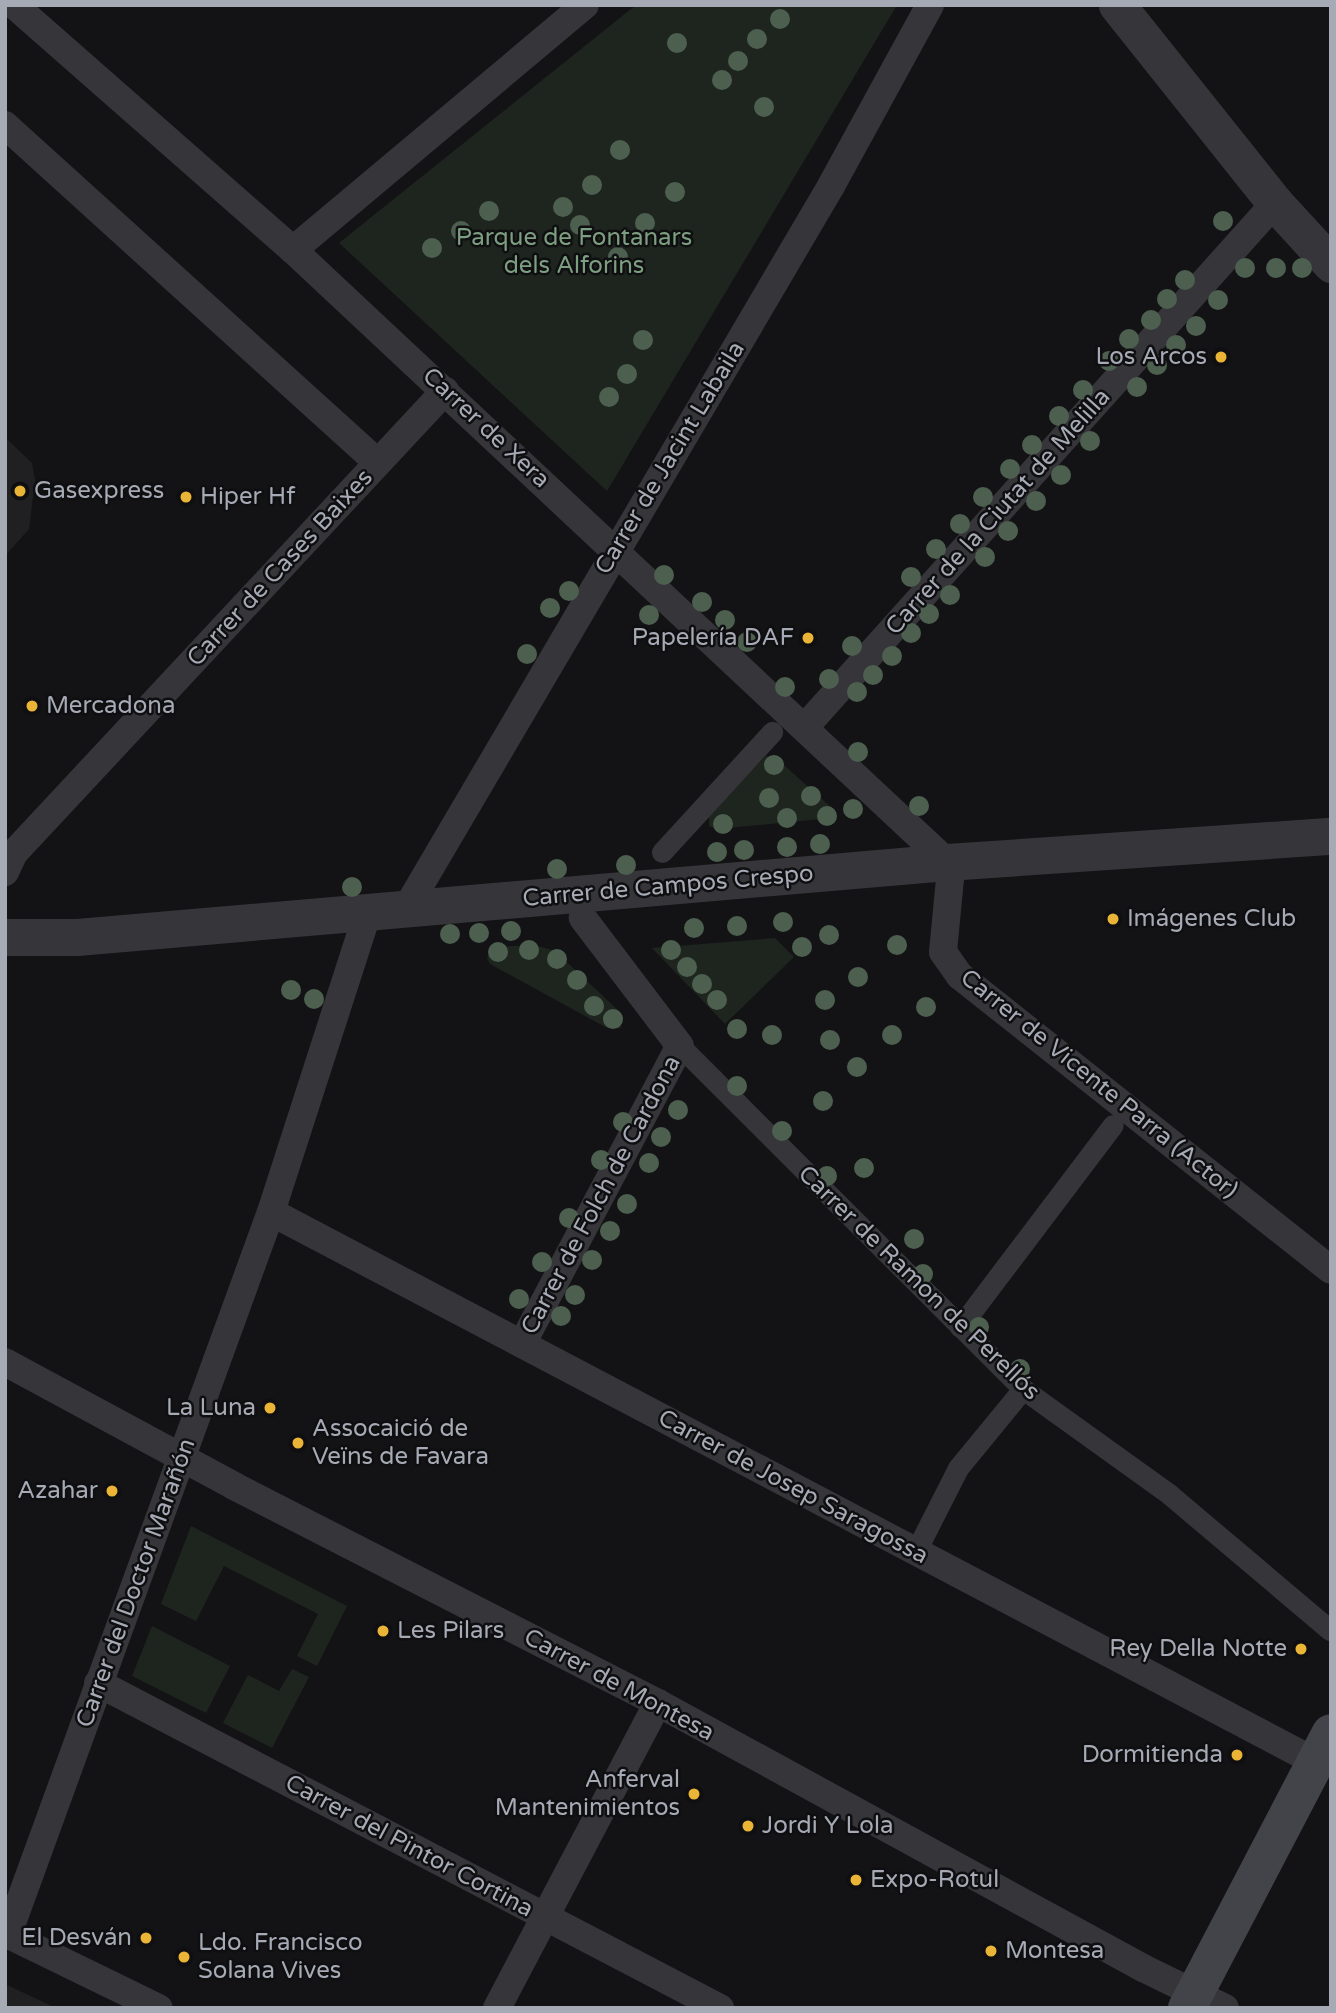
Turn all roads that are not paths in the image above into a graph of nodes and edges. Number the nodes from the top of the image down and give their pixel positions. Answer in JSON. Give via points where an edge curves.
{"nodes":[{"id":1,"x":14,"y":5,"type":"edge"},
{"id":2,"x":585,"y":5,"type":"edge"},
{"id":3,"x":930,"y":5,"type":"edge"},
{"id":4,"x":1118,"y":5,"type":"edge"},
{"id":5,"x":5,"y":125,"type":"edge"},
{"id":6,"x":1275,"y":202,"type":"junction"},
{"id":7,"x":293,"y":250,"type":"junction"},
{"id":8,"x":1331,"y":264,"type":"edge"},
{"id":9,"x":445,"y":391,"type":"junction"},
{"id":10,"x":379,"y":463,"type":"junction"},
{"id":11,"x":615,"y":548,"type":"junction"},
{"id":12,"x":805,"y":727,"type":"junction"},
{"id":13,"x":772,"y":732,"type":"dead end"},
{"id":14,"x":1331,"y":836,"type":"edge"},
{"id":15,"x":662,"y":852,"type":"dead end"},
{"id":16,"x":947,"y":862,"type":"junction"},
{"id":17,"x":5,"y":872,"type":"edge"},
{"id":18,"x":406,"y":909,"type":"junction"},
{"id":19,"x":368,"y":912,"type":"junction"},
{"id":20,"x":583,"y":918,"type":"dead end"},
{"id":21,"x":5,"y":937,"type":"edge"},
{"id":22,"x":680,"y":1046,"type":"junction"},
{"id":23,"x":1113,"y":1125,"type":"dead end"},
{"id":24,"x":271,"y":1212,"type":"junction"},
{"id":25,"x":1331,"y":1269,"type":"edge"},
{"id":26,"x":960,"y":1327,"type":"junction"},
{"id":27,"x":522,"y":1344,"type":"junction"},
{"id":28,"x":5,"y":1362,"type":"edge"},
{"id":29,"x":1023,"y":1389,"type":"junction"},
{"id":30,"x":182,"y":1459,"type":"junction"},
{"id":31,"x":922,"y":1539,"type":"dead end"},
{"id":32,"x":1330,"y":1630,"type":"edge"},
{"id":33,"x":97,"y":1683,"type":"junction"},
{"id":34,"x":658,"y":1703,"type":"junction"},
{"id":35,"x":1323,"y":1748,"type":"edge"},
{"id":36,"x":546,"y":1917,"type":"junction"},
{"id":37,"x":7,"y":1934,"type":"edge"},
{"id":38,"x":1202,"y":2003,"type":"edge"},
{"id":39,"x":159,"y":2008,"type":"edge"},
{"id":40,"x":497,"y":2008,"type":"edge"},
{"id":41,"x":720,"y":2008,"type":"edge"}],
"edges":[{"from":1,"to":7,"type":"street","name":"Carrer de Xera"},
{"from":2,"to":7,"type":"street"},
{"from":3,"to":11,"type":"street","name":"Carrer de Jacint Labaila","via":[[831,186]]},
{"from":4,"to":6,"type":"street"},
{"from":5,"to":10,"type":"street"},
{"from":6,"to":8,"type":"street"},
{"from":6,"to":12,"type":"street","name":"Carrer de la Ciutat de Melilla"},
{"from":7,"to":9,"type":"street","name":"Carrer de Xera"},
{"from":9,"to":10,"type":"street","name":"Carrer de Cases Baixes"},
{"from":9,"to":11,"type":"street","name":"Carrer de Xera"},
{"from":10,"to":17,"type":"street","name":"Carrer de Cases Baixes","via":[[14,853]]},
{"from":11,"to":12,"type":"street","name":"Carrer de Xera"},
{"from":11,"to":18,"type":"street","name":"Carrer de Jacint Labaila"},
{"from":12,"to":16,"type":"street","name":"Carrer de Xera"},
{"from":13,"to":15,"type":"street"},
{"from":14,"to":16,"type":"street","name":"Carrer de Campos Crespo"},
{"from":16,"to":18,"type":"street","name":"Carrer de Campos Crespo"},
{"from":16,"to":25,"type":"street","name":"Carrer de Vicente Parra (Actor)","via":[[950,879],[943,952],[960,976]]},
{"from":18,"to":19,"type":"street","name":"Carrer de Campos Crespo"},
{"from":19,"to":21,"type":"street","name":"Carrer de Campos Crespo","via":[[77,937]]},
{"from":19,"to":24,"type":"street","name":"Carrer del Doctor Marañón"},
{"from":20,"to":22,"type":"street","name":"Carrer de Ramon de Perellós"},
{"from":22,"to":26,"type":"street","name":"Carrer de Ramon de Perellós"},
{"from":22,"to":27,"type":"street","name":"Carrer de Folch de Cardona"},
{"from":23,"to":26,"type":"street"},
{"from":24,"to":27,"type":"street","name":"Carrer de Josep Saragossa"},
{"from":24,"to":30,"type":"street","name":"Carrer del Doctor Marañón"},
{"from":26,"to":29,"type":"street","name":"Carrer de Ramon de Perellós"},
{"from":27,"to":35,"type":"street","name":"Carrer de Josep Saragossa"},
{"from":28,"to":30,"type":"street","name":"Carrer de Montesa"},
{"from":29,"to":31,"type":"street","via":[[958,1468]]},
{"from":29,"to":32,"type":"street","name":"Carrer de Ramon de Perellós","via":[[1169,1494]]},
{"from":30,"to":33,"type":"street","name":"Carrer del Doctor Marañón"},
{"from":30,"to":34,"type":"street","name":"Carrer de Montesa"},
{"from":33,"to":36,"type":"street","name":"Carrer del Pintor Cortina"},
{"from":33,"to":37,"type":"street","name":"Carrer del Doctor Marañón"},
{"from":34,"to":36,"type":"street"},
{"from":34,"to":38,"type":"street","name":"Carrer de Montesa"},
{"from":35,"to":38,"type":"main road"},
{"from":36,"to":40,"type":"street"},
{"from":36,"to":41,"type":"street","name":"Carrer del Pintor Cortina"},
{"from":37,"to":39,"type":"street"}]}
